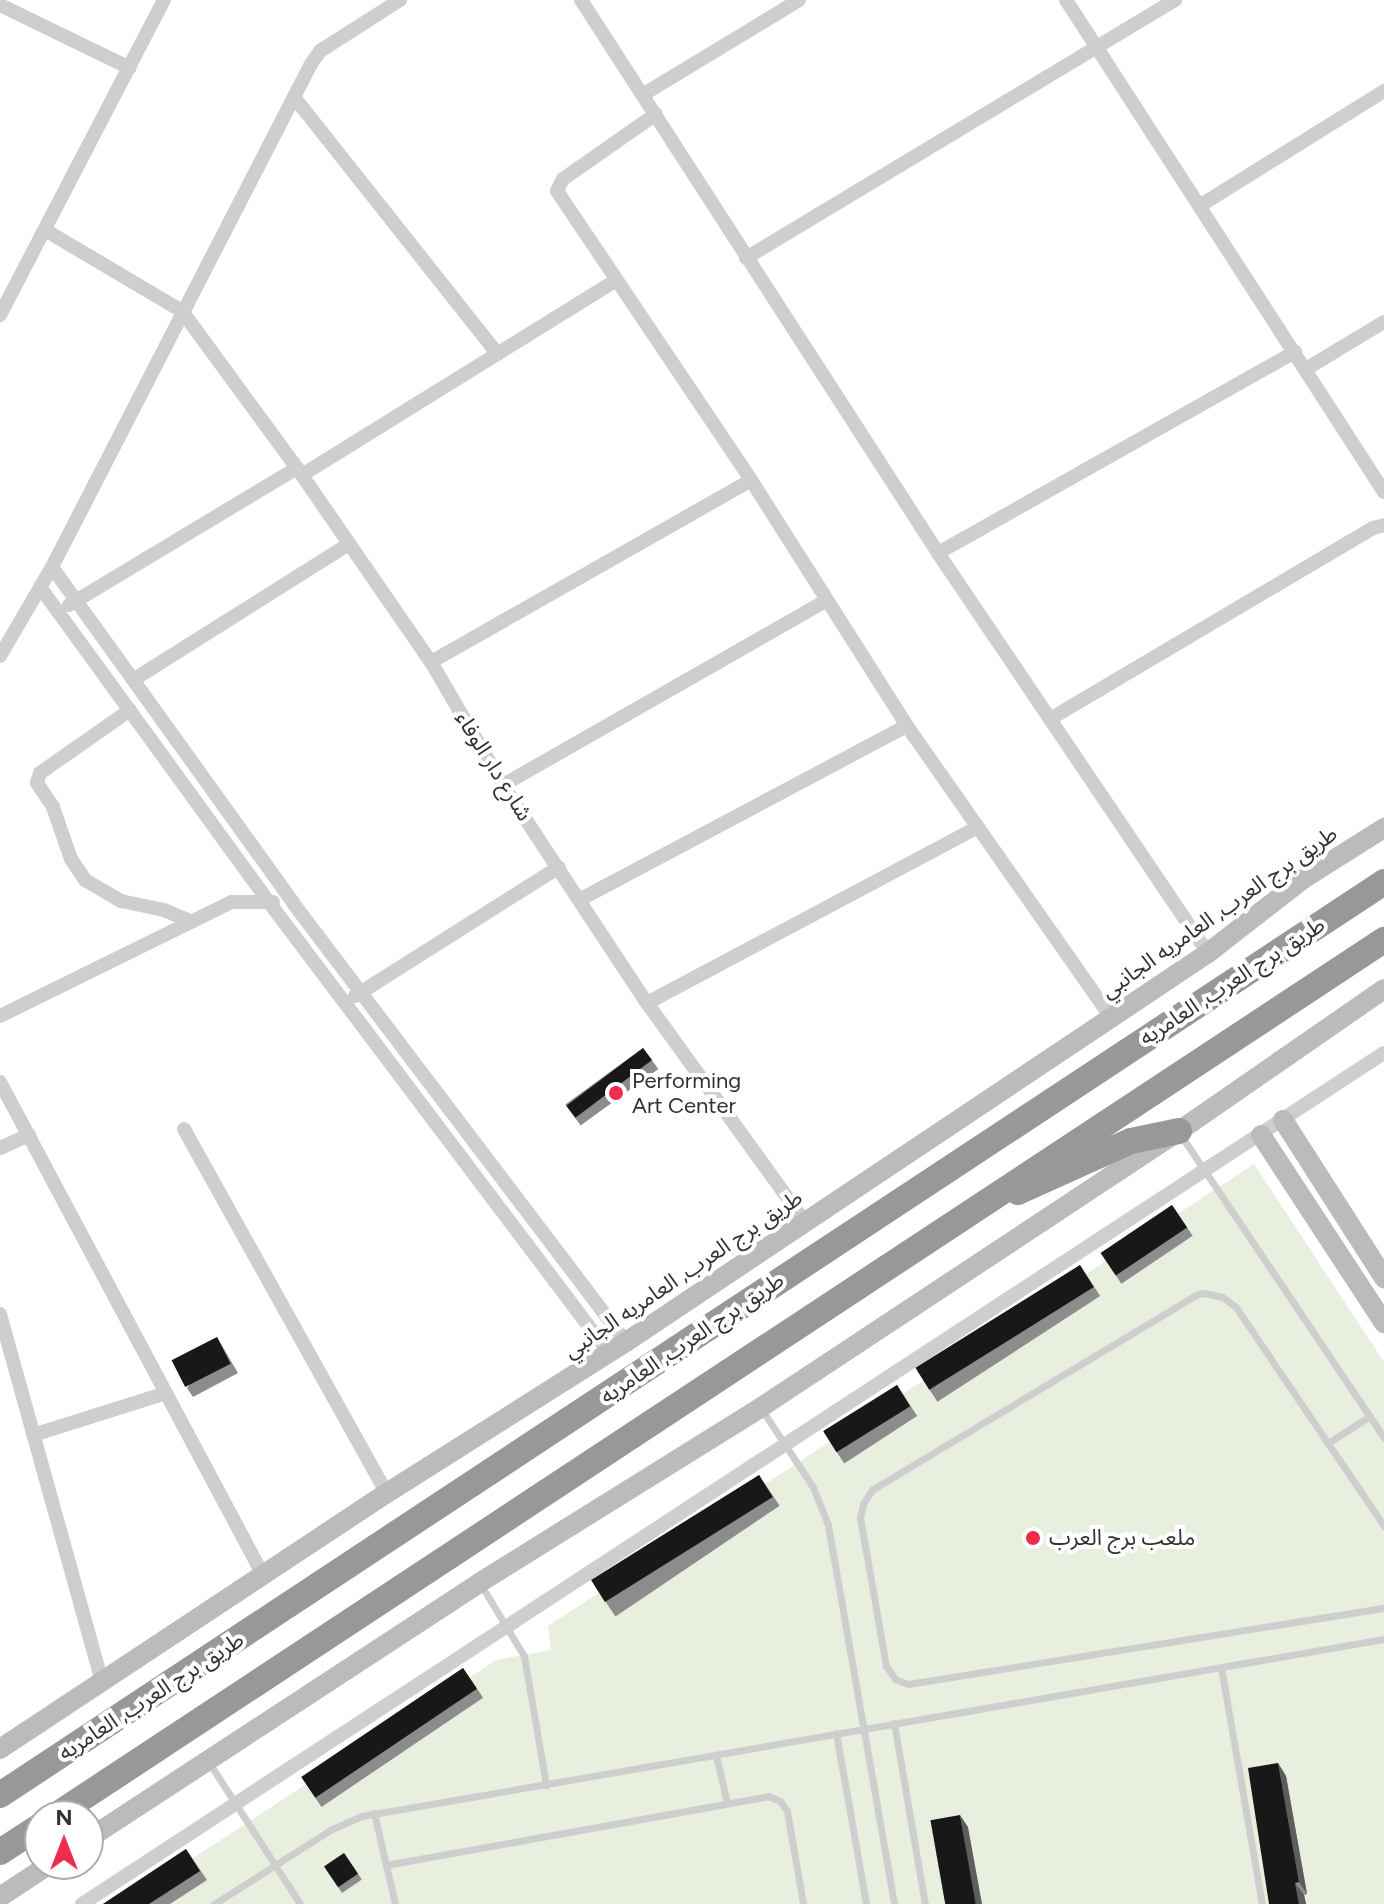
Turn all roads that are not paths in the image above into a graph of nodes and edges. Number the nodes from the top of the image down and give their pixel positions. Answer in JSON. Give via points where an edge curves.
{"nodes":[{"id":1,"x":164,"y":0,"type":"edge"},
{"id":2,"x":400,"y":0,"type":"edge"},
{"id":3,"x":581,"y":0,"type":"edge"},
{"id":4,"x":799,"y":0,"type":"edge"},
{"id":5,"x":1066,"y":0,"type":"edge"},
{"id":6,"x":1175,"y":0,"type":"edge"},
{"id":7,"x":0,"y":5,"type":"edge"},
{"id":8,"x":1096,"y":46,"type":"junction"},
{"id":9,"x":130,"y":68,"type":"junction"},
{"id":10,"x":1384,"y":91,"type":"edge"},
{"id":11,"x":644,"y":94,"type":"junction"},
{"id":12,"x":294,"y":97,"type":"junction"},
{"id":13,"x":656,"y":114,"type":"junction"},
{"id":14,"x":1201,"y":205,"type":"junction"},
{"id":15,"x":45,"y":230,"type":"junction"},
{"id":16,"x":746,"y":258,"type":"junction"},
{"id":17,"x":616,"y":280,"type":"junction"},
{"id":18,"x":182,"y":311,"type":"junction"},
{"id":19,"x":0,"y":315,"type":"edge"},
{"id":20,"x":1384,"y":322,"type":"edge"},
{"id":21,"x":1295,"y":352,"type":"junction"},
{"id":22,"x":498,"y":354,"type":"junction"},
{"id":23,"x":1306,"y":369,"type":"junction"},
{"id":24,"x":299,"y":472,"type":"junction"},
{"id":25,"x":751,"y":480,"type":"junction"},
{"id":26,"x":1384,"y":492,"type":"edge"},
{"id":27,"x":1384,"y":525,"type":"edge"},
{"id":28,"x":347,"y":545,"type":"junction"},
{"id":29,"x":938,"y":553,"type":"junction"},
{"id":30,"x":52,"y":567,"type":"junction"},
{"id":31,"x":40,"y":587,"type":"junction"},
{"id":32,"x":75,"y":600,"type":"junction"},
{"id":33,"x":825,"y":601,"type":"junction"},
{"id":34,"x":59,"y":612,"type":"junction"},
{"id":35,"x":4,"y":637,"type":"edge"},
{"id":36,"x":0,"y":656,"type":"edge"},
{"id":37,"x":431,"y":662,"type":"junction"},
{"id":38,"x":133,"y":680,"type":"junction"},
{"id":39,"x":130,"y":710,"type":"junction"},
{"id":40,"x":1050,"y":719,"type":"junction"},
{"id":41,"x":907,"y":726,"type":"junction"},
{"id":42,"x":503,"y":785,"type":"junction"},
{"id":43,"x":976,"y":828,"type":"junction"},
{"id":44,"x":1384,"y":828,"type":"edge"},
{"id":45,"x":559,"y":867,"type":"junction"},
{"id":46,"x":1384,"y":882,"type":"edge"},
{"id":47,"x":581,"y":899,"type":"junction"},
{"id":48,"x":268,"y":901,"type":"junction"},
{"id":49,"x":293,"y":903,"type":"junction"},
{"id":50,"x":192,"y":922,"type":"junction"},
{"id":51,"x":1384,"y":940,"type":"edge"},
{"id":52,"x":1208,"y":953,"type":"junction"},
{"id":53,"x":1384,"y":989,"type":"edge"},
{"id":54,"x":360,"y":993,"type":"junction"},
{"id":55,"x":344,"y":1003,"type":"junction"},
{"id":56,"x":647,"y":1003,"type":"junction"},
{"id":57,"x":0,"y":1016,"type":"edge"},
{"id":58,"x":1111,"y":1017,"type":"junction"},
{"id":59,"x":1384,"y":1053,"type":"edge"},
{"id":60,"x":0,"y":1082,"type":"edge"},
{"id":61,"x":1283,"y":1120,"type":"junction"},
{"id":62,"x":184,"y":1129,"type":"dead end"},
{"id":63,"x":1179,"y":1131,"type":"junction"},
{"id":64,"x":29,"y":1135,"type":"junction"},
{"id":65,"x":1261,"y":1135,"type":"junction"},
{"id":66,"x":0,"y":1148,"type":"edge"},
{"id":67,"x":1207,"y":1170,"type":"junction"},
{"id":68,"x":973,"y":1208,"type":"junction"},
{"id":69,"x":805,"y":1222,"type":"junction"},
{"id":70,"x":536,"y":1223,"type":"junction"},
{"id":71,"x":521,"y":1236,"type":"junction"},
{"id":72,"x":1384,"y":1278,"type":"edge"},
{"id":73,"x":0,"y":1314,"type":"edge"},
{"id":74,"x":1384,"y":1323,"type":"edge"},
{"id":75,"x":618,"y":1347,"type":"junction"},
{"id":76,"x":163,"y":1394,"type":"junction"},
{"id":77,"x":760,"y":1408,"type":"junction"},
{"id":78,"x":1370,"y":1416,"type":"junction"},
{"id":79,"x":33,"y":1435,"type":"junction"},
{"id":80,"x":1384,"y":1438,"type":"edge"},
{"id":81,"x":1328,"y":1443,"type":"junction"},
{"id":82,"x":785,"y":1444,"type":"junction"},
{"id":83,"x":387,"y":1493,"type":"junction"},
{"id":84,"x":1384,"y":1526,"type":"edge"},
{"id":85,"x":263,"y":1575,"type":"junction"},
{"id":86,"x":479,"y":1583,"type":"junction"},
{"id":87,"x":1384,"y":1608,"type":"edge"},
{"id":88,"x":507,"y":1625,"type":"junction"},
{"id":89,"x":1384,"y":1639,"type":"edge"},
{"id":90,"x":1221,"y":1667,"type":"junction"},
{"id":91,"x":102,"y":1682,"type":"junction"},
{"id":92,"x":894,"y":1723,"type":"junction"},
{"id":93,"x":863,"y":1728,"type":"junction"},
{"id":94,"x":836,"y":1733,"type":"junction"},
{"id":95,"x":0,"y":1749,"type":"edge"},
{"id":96,"x":716,"y":1755,"type":"junction"},
{"id":97,"x":207,"y":1761,"type":"junction"},
{"id":98,"x":546,"y":1785,"type":"junction"},
{"id":99,"x":0,"y":1795,"type":"edge"},
{"id":100,"x":79,"y":1800,"type":"edge"},
{"id":101,"x":234,"y":1803,"type":"junction"},
{"id":102,"x":727,"y":1803,"type":"junction"},
{"id":103,"x":374,"y":1813,"type":"junction"},
{"id":104,"x":104,"y":1829,"type":"edge"},
{"id":105,"x":24,"y":1836,"type":"edge"},
{"id":106,"x":0,"y":1852,"type":"edge"},
{"id":107,"x":275,"y":1865,"type":"junction"},
{"id":108,"x":386,"y":1865,"type":"junction"},
{"id":109,"x":26,"y":1880,"type":"edge"},
{"id":110,"x":0,"y":1897,"type":"edge"},
{"id":111,"x":82,"y":1904,"type":"edge"},
{"id":112,"x":214,"y":1904,"type":"edge"},
{"id":113,"x":300,"y":1904,"type":"edge"},
{"id":114,"x":395,"y":1904,"type":"edge"},
{"id":115,"x":803,"y":1904,"type":"edge"},
{"id":116,"x":866,"y":1904,"type":"edge"},
{"id":117,"x":894,"y":1904,"type":"edge"},
{"id":118,"x":925,"y":1904,"type":"edge"},
{"id":119,"x":1262,"y":1904,"type":"edge"}],
"edges":[{"from":1,"to":9,"type":"street"},
{"from":2,"to":12,"type":"street","via":[[320,51]]},
{"from":3,"to":11,"type":"street"},
{"from":4,"to":11,"type":"street"},
{"from":5,"to":8,"type":"street"},
{"from":6,"to":8,"type":"street"},
{"from":7,"to":9,"type":"street"},
{"from":8,"to":14,"type":"street"},
{"from":8,"to":16,"type":"street"},
{"from":9,"to":15,"type":"street"},
{"from":10,"to":14,"type":"street"},
{"from":11,"to":13,"type":"street"},
{"from":12,"to":18,"type":"street"},
{"from":12,"to":22,"type":"street"},
{"from":13,"to":16,"type":"street"},
{"from":13,"to":17,"type":"street","via":[[557,187]]},
{"from":14,"to":21,"type":"street"},
{"from":15,"to":18,"type":"street"},
{"from":15,"to":19,"type":"street"},
{"from":16,"to":29,"type":"street"},
{"from":17,"to":22,"type":"street"},
{"from":17,"to":25,"type":"street"},
{"from":18,"to":24,"type":"street","name":"شارع دار الوفاء"},
{"from":18,"to":30,"type":"street"},
{"from":20,"to":23,"type":"street"},
{"from":21,"to":23,"type":"street"},
{"from":21,"to":29,"type":"street"},
{"from":22,"to":24,"type":"street"},
{"from":23,"to":26,"type":"street"},
{"from":24,"to":28,"type":"street","name":"شارع دار الوفاء"},
{"from":24,"to":32,"type":"street"},
{"from":25,"to":33,"type":"street"},
{"from":25,"to":37,"type":"street"},
{"from":27,"to":40,"type":"street"},
{"from":28,"to":37,"type":"street","name":"شارع دار الوفاء"},
{"from":28,"to":38,"type":"street"},
{"from":29,"to":40,"type":"street"},
{"from":30,"to":31,"type":"street"},
{"from":30,"to":32,"type":"street"},
{"from":31,"to":34,"type":"street"},
{"from":31,"to":35,"type":"street"},
{"from":32,"to":34,"type":"street"},
{"from":32,"to":38,"type":"street"},
{"from":33,"to":41,"type":"street"},
{"from":33,"to":42,"type":"street"},
{"from":34,"to":39,"type":"street"},
{"from":35,"to":36,"type":"street"},
{"from":37,"to":42,"type":"street","name":"شارع دار الوفاء"},
{"from":38,"to":49,"type":"street"},
{"from":39,"to":48,"type":"street"},
{"from":39,"to":50,"type":"street","via":[[40,773],[37,783],[85,880],[121,901]]},
{"from":40,"to":52,"type":"street"},
{"from":41,"to":43,"type":"street"},
{"from":41,"to":47,"type":"street"},
{"from":42,"to":45,"type":"street","name":"شارع دار الوفاء"},
{"from":43,"to":56,"type":"street"},
{"from":43,"to":58,"type":"street"},
{"from":44,"to":52,"type":"street","name":"طريق برج العرب, العامريه الجانبي","via":[[1303,879]]},
{"from":45,"to":47,"type":"street","name":"شارع دار الوفاء"},
{"from":45,"to":54,"type":"street"},
{"from":46,"to":99,"type":"highway","name":"طريق برج العرب, العامريه"},
{"from":47,"to":56,"type":"street","name":"شارع دار الوفاء"},
{"from":48,"to":49,"type":"street"},
{"from":48,"to":50,"type":"street","via":[[232,902]]},
{"from":48,"to":55,"type":"street"},
{"from":49,"to":54,"type":"street"},
{"from":50,"to":57,"type":"street"},
{"from":51,"to":68,"type":"highway","name":"طريق برج العرب, العامريه"},
{"from":52,"to":58,"type":"street","name":"طريق برج العرب, العامريه الجانبي"},
{"from":53,"to":63,"type":"street"},
{"from":54,"to":55,"type":"street"},
{"from":54,"to":70,"type":"street"},
{"from":55,"to":71,"type":"street"},
{"from":56,"to":69,"type":"street","name":"شارع دار الوفاء"},
{"from":58,"to":69,"type":"street","name":"طريق برج العرب, العامريه الجانبي"},
{"from":59,"to":61,"type":"street"},
{"from":60,"to":64,"type":"street"},
{"from":61,"to":65,"type":"street"},
{"from":61,"to":72,"type":"street"},
{"from":62,"to":83,"type":"street"},
{"from":63,"to":67,"type":"lane"},
{"from":63,"to":68,"type":"highway","via":[[1131,1141]]},
{"from":63,"to":77,"type":"street"},
{"from":64,"to":66,"type":"street"},
{"from":64,"to":76,"type":"street"},
{"from":65,"to":67,"type":"street"},
{"from":65,"to":74,"type":"street"},
{"from":67,"to":78,"type":"lane"},
{"from":67,"to":82,"type":"street"},
{"from":68,"to":100,"type":"highway","name":"طريق برج العرب, العامريه"},
{"from":69,"to":75,"type":"street","name":"طريق برج العرب, العامريه الجانبي"},
{"from":70,"to":71,"type":"street"},
{"from":70,"to":75,"type":"street"},
{"from":71,"to":75,"type":"street"},
{"from":73,"to":79,"type":"street"},
{"from":75,"to":83,"type":"street","name":"طريق برج العرب, العامريه الجانبي"},
{"from":76,"to":79,"type":"street"},
{"from":76,"to":85,"type":"street"},
{"from":77,"to":82,"type":"lane"},
{"from":77,"to":86,"type":"street"},
{"from":78,"to":80,"type":"lane"},
{"from":78,"to":81,"type":"lane"},
{"from":79,"to":91,"type":"street"},
{"from":81,"to":84,"type":"lane"},
{"from":81,"to":87,"type":"lane","via":[[1236,1307],[1222,1297],[1196,1295],[867,1497],[860,1524],[886,1666],[895,1679],[914,1684]]},
{"from":82,"to":88,"type":"street"},
{"from":82,"to":93,"type":"lane","via":[[813,1487],[828,1525]]},
{"from":83,"to":85,"type":"street","name":"طريق برج العرب, العامريه الجانبي"},
{"from":85,"to":91,"type":"street","name":"طريق برج العرب, العامريه الجانبي"},
{"from":86,"to":88,"type":"lane"},
{"from":86,"to":97,"type":"street"},
{"from":88,"to":98,"type":"lane","via":[[527,1666]]},
{"from":88,"to":101,"type":"street"},
{"from":89,"to":90,"type":"lane"},
{"from":90,"to":92,"type":"lane"},
{"from":90,"to":119,"type":"lane"},
{"from":91,"to":95,"type":"street","name":"طريق برج العرب, العامريه الجانبي"},
{"from":92,"to":93,"type":"lane"},
{"from":92,"to":118,"type":"lane"},
{"from":93,"to":94,"type":"lane"},
{"from":93,"to":117,"type":"lane"},
{"from":94,"to":96,"type":"lane"},
{"from":94,"to":116,"type":"lane"},
{"from":96,"to":98,"type":"lane"},
{"from":96,"to":102,"type":"lane"},
{"from":97,"to":101,"type":"lane"},
{"from":97,"to":104,"type":"street"},
{"from":98,"to":103,"type":"lane"},
{"from":101,"to":107,"type":"lane"},
{"from":101,"to":111,"type":"street"},
{"from":102,"to":108,"type":"lane"},
{"from":102,"to":115,"type":"lane","via":[[768,1796],[784,1806]]},
{"from":103,"to":107,"type":"lane","via":[[340,1825]]},
{"from":103,"to":108,"type":"lane"},
{"from":105,"to":106,"type":"highway"},
{"from":107,"to":112,"type":"lane"},
{"from":107,"to":113,"type":"lane"},
{"from":108,"to":114,"type":"lane"},
{"from":109,"to":110,"type":"street"}]}
